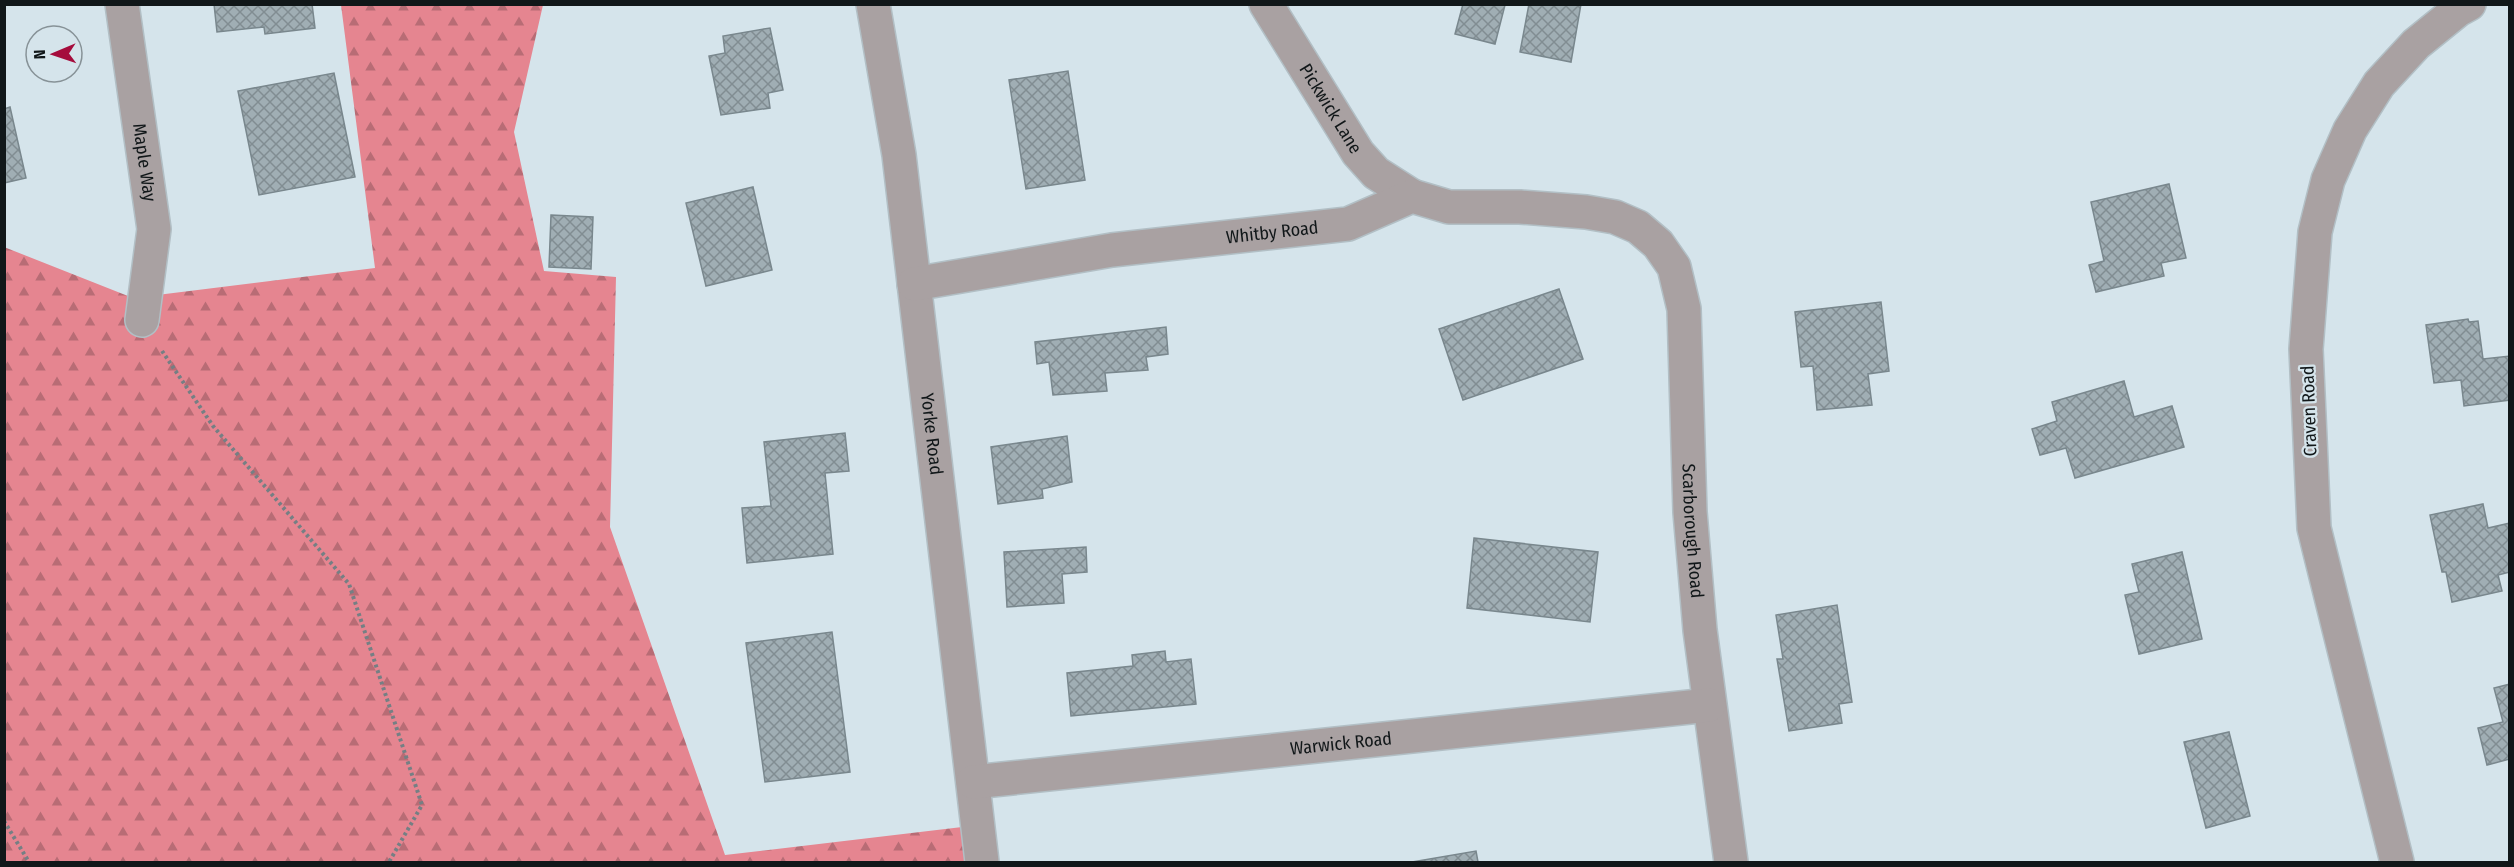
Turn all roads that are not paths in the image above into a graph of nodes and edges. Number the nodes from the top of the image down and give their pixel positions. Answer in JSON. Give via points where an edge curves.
{"nodes":[{"id":1,"x":122,"y":4,"type":"edge"},
{"id":2,"x":873,"y":4,"type":"edge"},
{"id":3,"x":1266,"y":4,"type":"edge"},
{"id":4,"x":2469,"y":4,"type":"edge"},
{"id":5,"x":1412,"y":196,"type":"junction"},
{"id":6,"x":914,"y":284,"type":"junction"},
{"id":7,"x":142,"y":320,"type":"road end"},
{"id":8,"x":1709,"y":705,"type":"junction"},
{"id":9,"x":973,"y":782,"type":"junction"},
{"id":10,"x":982,"y":862,"type":"edge"},
{"id":11,"x":1731,"y":862,"type":"edge"},
{"id":12,"x":2397,"y":862,"type":"edge"}],
"edges":[{"from":1,"to":7,"type":"street","name":"Maple Way","via":[[154,229]]},
{"from":2,"to":6,"type":"street","name":"Yorke Road","via":[[899,155]]},
{"from":3,"to":5,"type":"street","name":"Pickwick Lane","via":[[1358,153],[1376,173]]},
{"from":4,"to":12,"type":"street","name":"Craven Road","via":[[2416,44],[2379,84],[2350,130],[2328,180],[2314,232],[2306,349],[2314,528]]},
{"from":5,"to":6,"type":"street","name":"Whitby Road","via":[[1348,224],[1112,250]]},
{"from":5,"to":8,"type":"street","name":"Scarborough Road","via":[[1449,207],[1520,207],[1615,217],[1638,227],[1658,244],[1674,267],[1684,309],[1690,512]]},
{"from":6,"to":9,"type":"street","name":"Yorke Road"},
{"from":8,"to":9,"type":"street","name":"Warwick Road"},
{"from":8,"to":11,"type":"street","name":"Scarborough Road"},
{"from":9,"to":10,"type":"street","name":"Yorke Road"}]}
